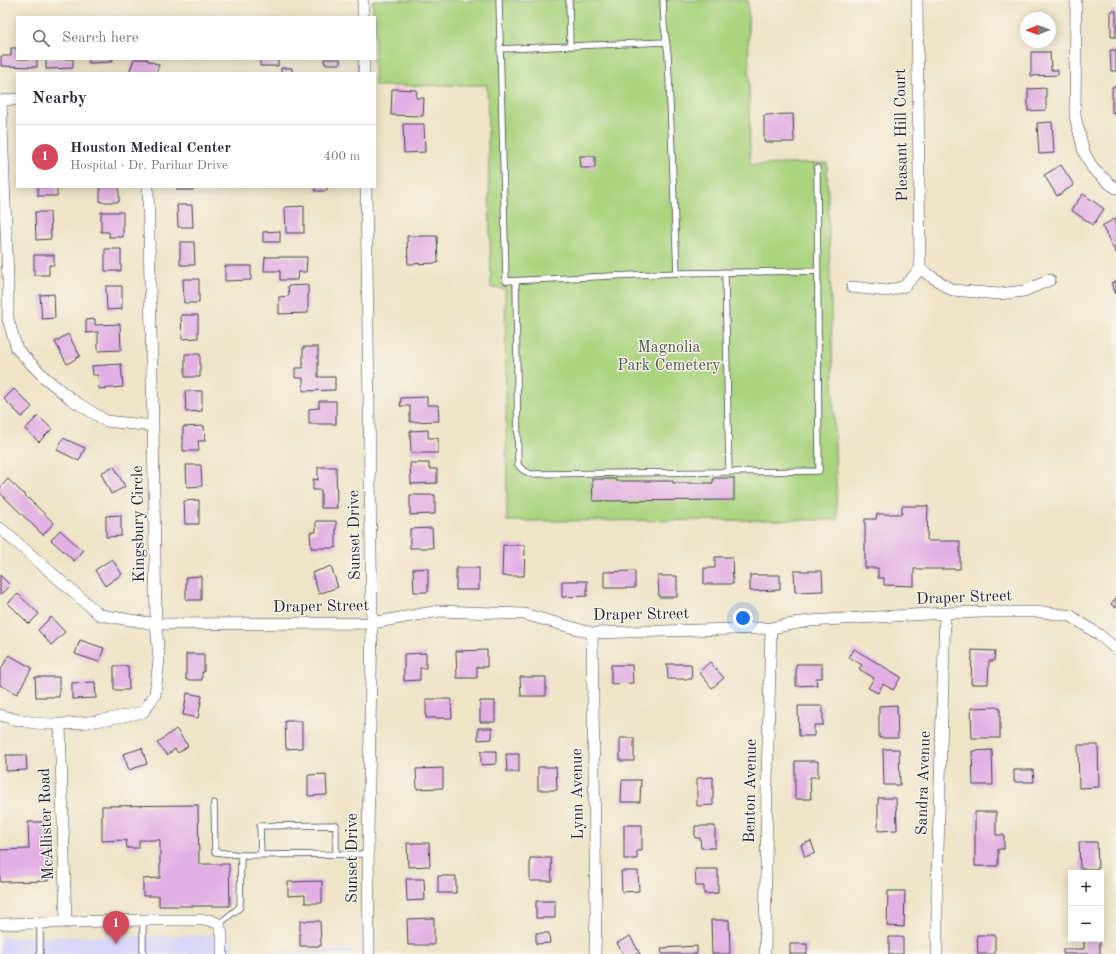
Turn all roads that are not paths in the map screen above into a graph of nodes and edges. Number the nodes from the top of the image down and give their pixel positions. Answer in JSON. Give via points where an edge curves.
{"nodes":[{"id":1,"x":363,"y":0,"type":"edge"},
{"id":2,"x":499,"y":0,"type":"edge"},
{"id":3,"x":569,"y":0,"type":"edge"},
{"id":4,"x":663,"y":0,"type":"edge"},
{"id":5,"x":917,"y":0,"type":"edge"},
{"id":6,"x":1076,"y":0,"type":"edge"},
{"id":7,"x":363,"y":16,"type":"edge"},
{"id":8,"x":666,"y":42,"type":"junction"},
{"id":9,"x":570,"y":46,"type":"junction"},
{"id":10,"x":500,"y":49,"type":"junction"},
{"id":11,"x":364,"y":60,"type":"edge"},
{"id":12,"x":364,"y":72,"type":"edge"},
{"id":13,"x":16,"y":100,"type":"edge"},
{"id":14,"x":1,"y":101,"type":"edge"},
{"id":15,"x":817,"y":168,"type":"dead end"},
{"id":16,"x":148,"y":188,"type":"edge"},
{"id":17,"x":366,"y":188,"type":"edge"},
{"id":18,"x":1116,"y":188,"type":"edge"},
{"id":19,"x":920,"y":269,"type":"junction"},
{"id":20,"x":818,"y":270,"type":"junction"},
{"id":21,"x":725,"y":272,"type":"junction"},
{"id":22,"x":677,"y":274,"type":"junction"},
{"id":23,"x":1050,"y":280,"type":"dead end"},
{"id":24,"x":516,"y":281,"type":"junction"},
{"id":25,"x":852,"y":287,"type":"dead end"},
{"id":26,"x":154,"y":426,"type":"junction"},
{"id":27,"x":729,"y":472,"type":"junction"},
{"id":28,"x":0,"y":528,"type":"edge"},
{"id":29,"x":945,"y":613,"type":"junction"},
{"id":30,"x":372,"y":623,"type":"junction"},
{"id":31,"x":156,"y":624,"type":"junction"},
{"id":32,"x":771,"y":628,"type":"junction"},
{"id":33,"x":592,"y":633,"type":"junction"},
{"id":34,"x":1116,"y":649,"type":"edge"},
{"id":35,"x":0,"y":715,"type":"edge"},
{"id":36,"x":60,"y":724,"type":"junction"},
{"id":37,"x":214,"y":802,"type":"dead end"},
{"id":38,"x":336,"y":854,"type":"junction"},
{"id":39,"x":368,"y":854,"type":"junction"},
{"id":40,"x":241,"y":855,"type":"junction"},
{"id":41,"x":261,"y":855,"type":"junction"},
{"id":42,"x":143,"y":920,"type":"junction"},
{"id":43,"x":40,"y":923,"type":"junction"},
{"id":44,"x":66,"y":923,"type":"junction"},
{"id":45,"x":0,"y":924,"type":"edge"},
{"id":46,"x":219,"y":924,"type":"junction"},
{"id":47,"x":40,"y":954,"type":"edge"},
{"id":48,"x":143,"y":954,"type":"edge"},
{"id":49,"x":222,"y":954,"type":"edge"},
{"id":50,"x":369,"y":954,"type":"edge"},
{"id":51,"x":595,"y":954,"type":"edge"},
{"id":52,"x":765,"y":954,"type":"edge"},
{"id":53,"x":937,"y":954,"type":"edge"}],
"edges":[{"from":1,"to":7,"type":"street"},
{"from":2,"to":10,"type":"lane"},
{"from":3,"to":9,"type":"lane"},
{"from":4,"to":8,"type":"lane"},
{"from":5,"to":19,"type":"street","name":"Pleasant Hill Court"},
{"from":6,"to":18,"type":"street","via":[[1075,116],[1084,152],[1093,169]]},
{"from":8,"to":9,"type":"lane"},
{"from":8,"to":22,"type":"lane"},
{"from":9,"to":10,"type":"lane"},
{"from":10,"to":24,"type":"lane","via":[[506,281]]},
{"from":11,"to":12,"type":"street"},
{"from":13,"to":14,"type":"street"},
{"from":14,"to":26,"type":"street","via":[[8,319],[17,349],[65,395],[106,421]]},
{"from":15,"to":20,"type":"lane"},
{"from":16,"to":26,"type":"street","name":"Kingsbury Circle"},
{"from":17,"to":30,"type":"street","name":"Sunset Drive"},
{"from":19,"to":23,"type":"street","via":[[952,290],[999,294],[1024,291]]},
{"from":19,"to":25,"type":"street","via":[[905,286],[887,291]]},
{"from":20,"to":21,"type":"lane"},
{"from":20,"to":27,"type":"lane","via":[[819,471]]},
{"from":21,"to":22,"type":"lane"},
{"from":21,"to":27,"type":"lane"},
{"from":22,"to":24,"type":"lane"},
{"from":24,"to":27,"type":"lane","via":[[518,465],[523,470],[530,474]]},
{"from":26,"to":31,"type":"street","name":"Kingsbury Circle"},
{"from":28,"to":31,"type":"street","name":"Draper Street","via":[[100,615]]},
{"from":29,"to":32,"type":"street","name":"Draper Street","via":[[809,621]]},
{"from":29,"to":34,"type":"street","name":"Draper Street","via":[[1042,612],[1071,616]]},
{"from":29,"to":53,"type":"street","name":"Sandra Avenue","via":[[936,883]]},
{"from":30,"to":31,"type":"street","name":"Draper Street"},
{"from":30,"to":33,"type":"street","name":"Draper Street","via":[[439,611],[524,614]]},
{"from":30,"to":39,"type":"street","name":"Sunset Drive"},
{"from":31,"to":36,"type":"street","name":"Kingsbury Circle","via":[[159,659],[156,695],[143,712],[108,720]]},
{"from":32,"to":33,"type":"street","name":"Draper Street"},
{"from":32,"to":52,"type":"street","name":"Benton Avenue"},
{"from":33,"to":51,"type":"street","name":"Lynn Avenue"},
{"from":35,"to":36,"type":"street","name":"Kingsbury Circle","via":[[25,721]]},
{"from":36,"to":44,"type":"street","name":"McAllister Road"},
{"from":37,"to":40,"type":"lane","via":[[215,852]]},
{"from":38,"to":39,"type":"lane"},
{"from":38,"to":41,"type":"lane"},
{"from":38,"to":41,"type":"lane","via":[[336,825],[260,826]]},
{"from":39,"to":50,"type":"street","name":"Sunset Drive"},
{"from":40,"to":41,"type":"lane"},
{"from":40,"to":46,"type":"lane","via":[[240,907]]},
{"from":42,"to":44,"type":"street"},
{"from":42,"to":46,"type":"street","via":[[210,920]]},
{"from":42,"to":48,"type":"lane"},
{"from":43,"to":44,"type":"street"},
{"from":43,"to":45,"type":"street"},
{"from":43,"to":47,"type":"lane"},
{"from":46,"to":49,"type":"street"}]}
